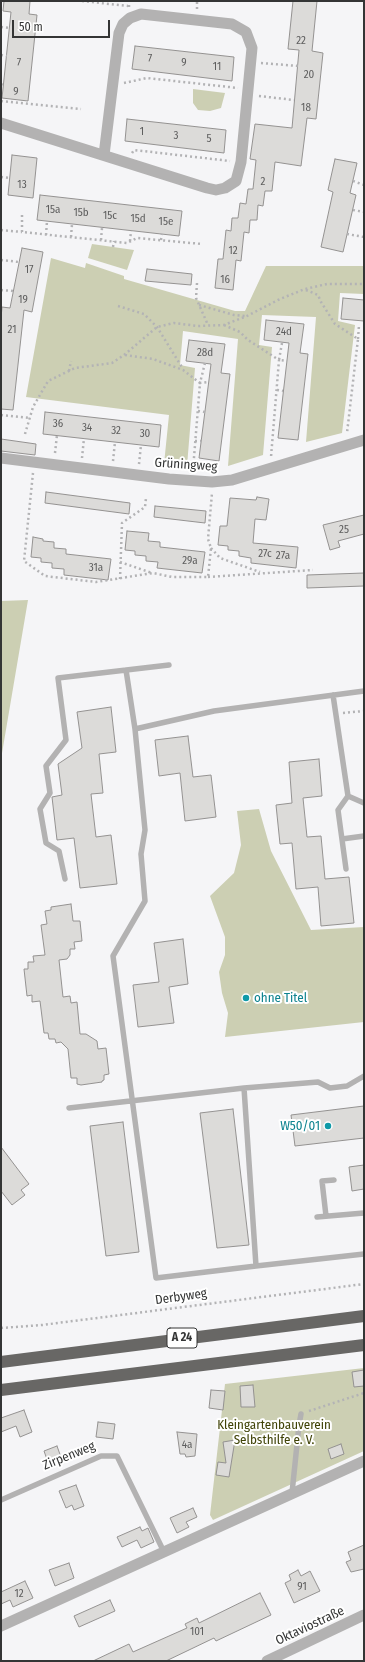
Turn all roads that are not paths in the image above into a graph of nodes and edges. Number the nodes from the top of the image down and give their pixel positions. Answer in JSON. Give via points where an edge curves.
{"nodes":[{"id":1,"x":1,"y":123,"type":"edge"},
{"id":2,"x":104,"y":155,"type":"junction"},
{"id":3,"x":364,"y":440,"type":"edge"},
{"id":4,"x":1,"y":458,"type":"edge"},
{"id":5,"x":169,"y":665,"type":"dead end"},
{"id":6,"x":126,"y":670,"type":"junction"},
{"id":7,"x":364,"y":691,"type":"edge"},
{"id":8,"x":333,"y":695,"type":"junction"},
{"id":9,"x":135,"y":729,"type":"junction"},
{"id":10,"x":348,"y":796,"type":"junction"},
{"id":11,"x":364,"y":804,"type":"edge"},
{"id":12,"x":364,"y":836,"type":"edge"},
{"id":13,"x":342,"y":839,"type":"junction"},
{"id":14,"x":346,"y":869,"type":"dead end"},
{"id":15,"x":65,"y":879,"type":"dead end"},
{"id":16,"x":364,"y":1076,"type":"edge"},
{"id":17,"x":244,"y":1088,"type":"junction"},
{"id":18,"x":133,"y":1101,"type":"junction"},
{"id":19,"x":69,"y":1108,"type":"dead end"},
{"id":20,"x":334,"y":1180,"type":"dead end"},
{"id":21,"x":364,"y":1213,"type":"edge"},
{"id":22,"x":326,"y":1216,"type":"junction"},
{"id":23,"x":317,"y":1217,"type":"dead end"},
{"id":24,"x":364,"y":1254,"type":"edge"},
{"id":25,"x":256,"y":1266,"type":"junction"},
{"id":26,"x":364,"y":1316,"type":"edge"},
{"id":27,"x":364,"y":1345,"type":"edge"},
{"id":28,"x":1,"y":1362,"type":"edge"},
{"id":29,"x":1,"y":1390,"type":"edge"},
{"id":30,"x":301,"y":1414,"type":"road end"},
{"id":31,"x":364,"y":1461,"type":"edge"},
{"id":32,"x":292,"y":1493,"type":"junction"},
{"id":33,"x":1,"y":1500,"type":"edge"},
{"id":34,"x":164,"y":1552,"type":"junction"},
{"id":35,"x":364,"y":1615,"type":"edge"},
{"id":36,"x":1,"y":1626,"type":"edge"},
{"id":37,"x":267,"y":1661,"type":"edge"}],
"edges":[{"from":1,"to":2,"type":"street"},
{"from":2,"to":2,"type":"street","via":[[216,190],[236,181],[241,162],[251,63],[252,48],[246,32],[232,24],[141,14],[123,24],[119,33]]},
{"from":3,"to":4,"type":"street","name":"Grüningweg","via":[[232,480],[212,482]]},
{"from":5,"to":6,"type":"lane"},
{"from":6,"to":9,"type":"lane"},
{"from":6,"to":15,"type":"lane","via":[[58,678],[66,740],[46,766],[50,793],[40,809],[46,843],[59,851]]},
{"from":7,"to":8,"type":"lane"},
{"from":8,"to":9,"type":"lane","via":[[214,711]]},
{"from":8,"to":10,"type":"lane"},
{"from":9,"to":18,"type":"lane","via":[[145,830],[142,854],[145,901],[113,956]]},
{"from":10,"to":11,"type":"lane"},
{"from":10,"to":13,"type":"lane","via":[[338,810]]},
{"from":12,"to":13,"type":"lane"},
{"from":13,"to":14,"type":"lane"},
{"from":16,"to":17,"type":"lane","via":[[348,1086],[330,1088],[318,1082]]},
{"from":17,"to":18,"type":"lane"},
{"from":17,"to":25,"type":"lane"},
{"from":18,"to":19,"type":"lane"},
{"from":18,"to":25,"type":"lane","via":[[156,1278]]},
{"from":20,"to":22,"type":"lane","via":[[322,1181]]},
{"from":21,"to":22,"type":"lane"},
{"from":22,"to":23,"type":"lane"},
{"from":24,"to":25,"type":"lane"},
{"from":26,"to":28,"type":"highway","number":"A 24"},
{"from":27,"to":29,"type":"highway","number":"A 24"},
{"from":30,"to":32,"type":"lane"},
{"from":31,"to":32,"type":"street"},
{"from":32,"to":34,"type":"street"},
{"from":33,"to":34,"type":"lane","name":"Zirpenweg","via":[[102,1456],[117,1456]]},
{"from":34,"to":36,"type":"street"},
{"from":35,"to":37,"type":"street","name":"Oktaviostraße"}]}
